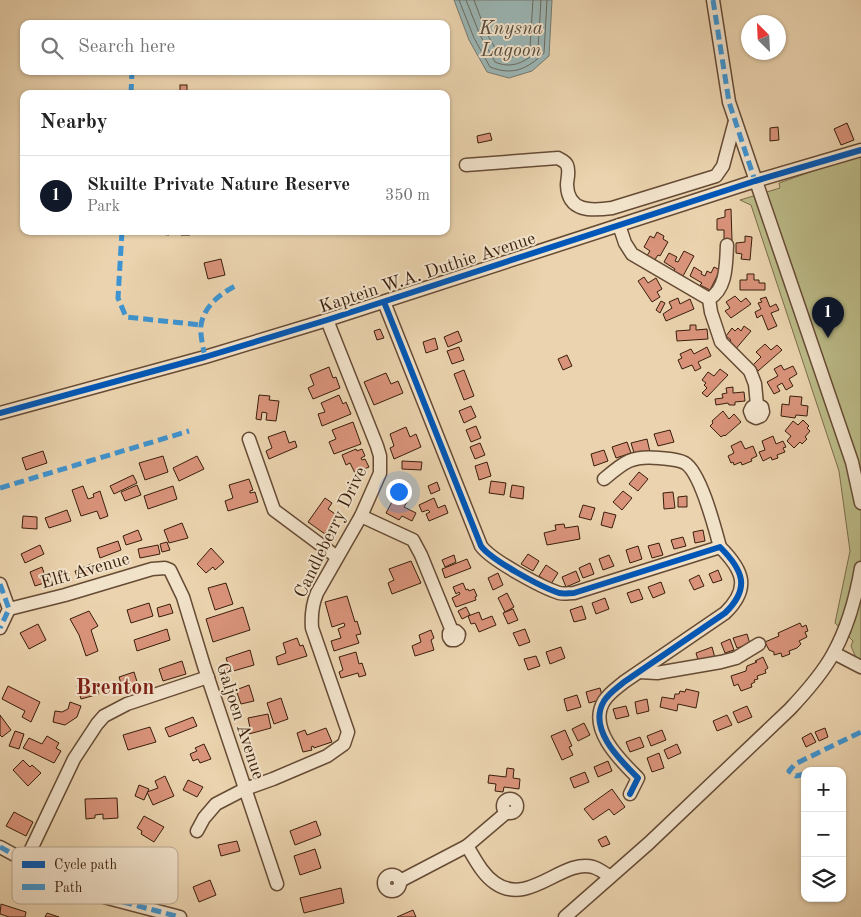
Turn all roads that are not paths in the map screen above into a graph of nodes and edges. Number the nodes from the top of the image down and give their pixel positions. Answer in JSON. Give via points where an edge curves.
{"nodes":[{"id":1,"x":713,"y":0,"type":"edge"},
{"id":2,"x":735,"y":120,"type":"junction"},
{"id":3,"x":861,"y":150,"type":"edge"},
{"id":4,"x":466,"y":165,"type":"dead end"},
{"id":5,"x":755,"y":182,"type":"junction"},
{"id":6,"x":619,"y":225,"type":"junction"},
{"id":7,"x":727,"y":245,"type":"dead end"},
{"id":8,"x":709,"y":299,"type":"junction"},
{"id":9,"x":384,"y":302,"type":"junction"},
{"id":10,"x":327,"y":320,"type":"junction"},
{"id":11,"x":757,"y":405,"type":"dead end"},
{"id":12,"x":0,"y":413,"type":"edge"},
{"id":13,"x":249,"y":439,"type":"dead end"},
{"id":14,"x":604,"y":479,"type":"dead end"},
{"id":15,"x":861,"y":503,"type":"edge"},
{"id":16,"x":361,"y":516,"type":"junction"},
{"id":17,"x":720,"y":547,"type":"junction"},
{"id":18,"x":337,"y":557,"type":"junction"},
{"id":19,"x":861,"y":568,"type":"edge"},
{"id":20,"x":170,"y":570,"type":"joint"},
{"id":21,"x":0,"y":584,"type":"edge"},
{"id":22,"x":9,"y":608,"type":"junction"},
{"id":23,"x":0,"y":628,"type":"edge"},
{"id":24,"x":452,"y":630,"type":"dead end"},
{"id":25,"x":759,"y":644,"type":"dead end"},
{"id":26,"x":834,"y":653,"type":"junction"},
{"id":27,"x":861,"y":667,"type":"edge"},
{"id":28,"x":639,"y":672,"type":"junction"},
{"id":29,"x":208,"y":677,"type":"junction"},
{"id":30,"x":245,"y":789,"type":"junction"},
{"id":31,"x":630,"y":794,"type":"dead end"},
{"id":32,"x":507,"y":812,"type":"dead end"},
{"id":33,"x":198,"y":831,"type":"dead end"},
{"id":34,"x":467,"y":846,"type":"junction"},
{"id":35,"x":0,"y":847,"type":"edge"},
{"id":36,"x":32,"y":847,"type":"edge"},
{"id":37,"x":12,"y":854,"type":"edge"},
{"id":38,"x":610,"y":877,"type":"junction"},
{"id":39,"x":400,"y":881,"type":"dead end"},
{"id":40,"x":277,"y":884,"type":"dead end"},
{"id":41,"x":131,"y":904,"type":"edge"},
{"id":42,"x":180,"y":917,"type":"edge"},
{"id":43,"x":565,"y":917,"type":"edge"}],
"edges":[{"from":1,"to":2,"type":"street","via":[[729,102]]},
{"from":2,"to":4,"type":"street","via":[[723,166],[716,176],[612,208],[586,209],[572,202],[568,196],[568,168],[558,158]]},
{"from":2,"to":5,"type":"street"},
{"from":3,"to":5,"type":"street","name":"Kaptein W.A. Duthie Avenue"},
{"from":5,"to":6,"type":"street","name":"Kaptein W.A. Duthie Avenue"},
{"from":5,"to":15,"type":"street","via":[[852,462]]},
{"from":6,"to":8,"type":"street","via":[[632,254]]},
{"from":6,"to":9,"type":"street","name":"Kaptein W.A. Duthie Avenue"},
{"from":7,"to":8,"type":"street","via":[[723,280],[715,296]]},
{"from":8,"to":11,"type":"street","via":[[721,342],[750,371]]},
{"from":9,"to":10,"type":"street","name":"Kaptein W.A. Duthie Avenue"},
{"from":9,"to":17,"type":"street","via":[[480,546],[491,557],[541,585],[566,594]]},
{"from":10,"to":12,"type":"street","name":"Kaptein W.A. Duthie Avenue"},
{"from":10,"to":16,"type":"street","name":"Candleberry Drive","via":[[380,456],[380,473]]},
{"from":13,"to":18,"type":"street","via":[[274,510]]},
{"from":14,"to":17,"type":"street","via":[[630,459],[647,457],[683,462],[696,477]]},
{"from":16,"to":18,"type":"street","name":"Candleberry Drive"},
{"from":16,"to":24,"type":"street","via":[[413,540]]},
{"from":17,"to":28,"type":"street","via":[[737,566],[740,576],[741,593],[735,604]]},
{"from":18,"to":30,"type":"street","name":"Candleberry Drive","via":[[317,593],[311,615],[312,628],[348,732],[344,744],[327,756]]},
{"from":19,"to":26,"type":"street","via":[[857,593]]},
{"from":20,"to":22,"type":"street","name":"Elft Avenue","via":[[152,569]]},
{"from":20,"to":29,"type":"street","name":"Galjoen Avenue","via":[[183,597]]},
{"from":21,"to":22,"type":"street"},
{"from":22,"to":23,"type":"street"},
{"from":25,"to":28,"type":"street","via":[[736,658],[721,662],[657,673]]},
{"from":26,"to":27,"type":"street"},
{"from":26,"to":38,"type":"street","via":[[790,709]]},
{"from":28,"to":31,"type":"street","via":[[609,695],[602,703],[600,713],[605,738],[638,778]]},
{"from":29,"to":30,"type":"street","name":"Galjoen Avenue"},
{"from":29,"to":36,"type":"street","via":[[127,704],[104,716],[74,759]]},
{"from":30,"to":33,"type":"street","name":"Candleberry Drive","via":[[216,804]]},
{"from":30,"to":40,"type":"street","name":"Galjoen Avenue"},
{"from":32,"to":34,"type":"street"},
{"from":34,"to":38,"type":"street","via":[[484,872],[505,889],[519,890],[585,866]]},
{"from":34,"to":39,"type":"street"},
{"from":35,"to":37,"type":"street"},
{"from":38,"to":43,"type":"street"},
{"from":41,"to":42,"type":"street"}]}
